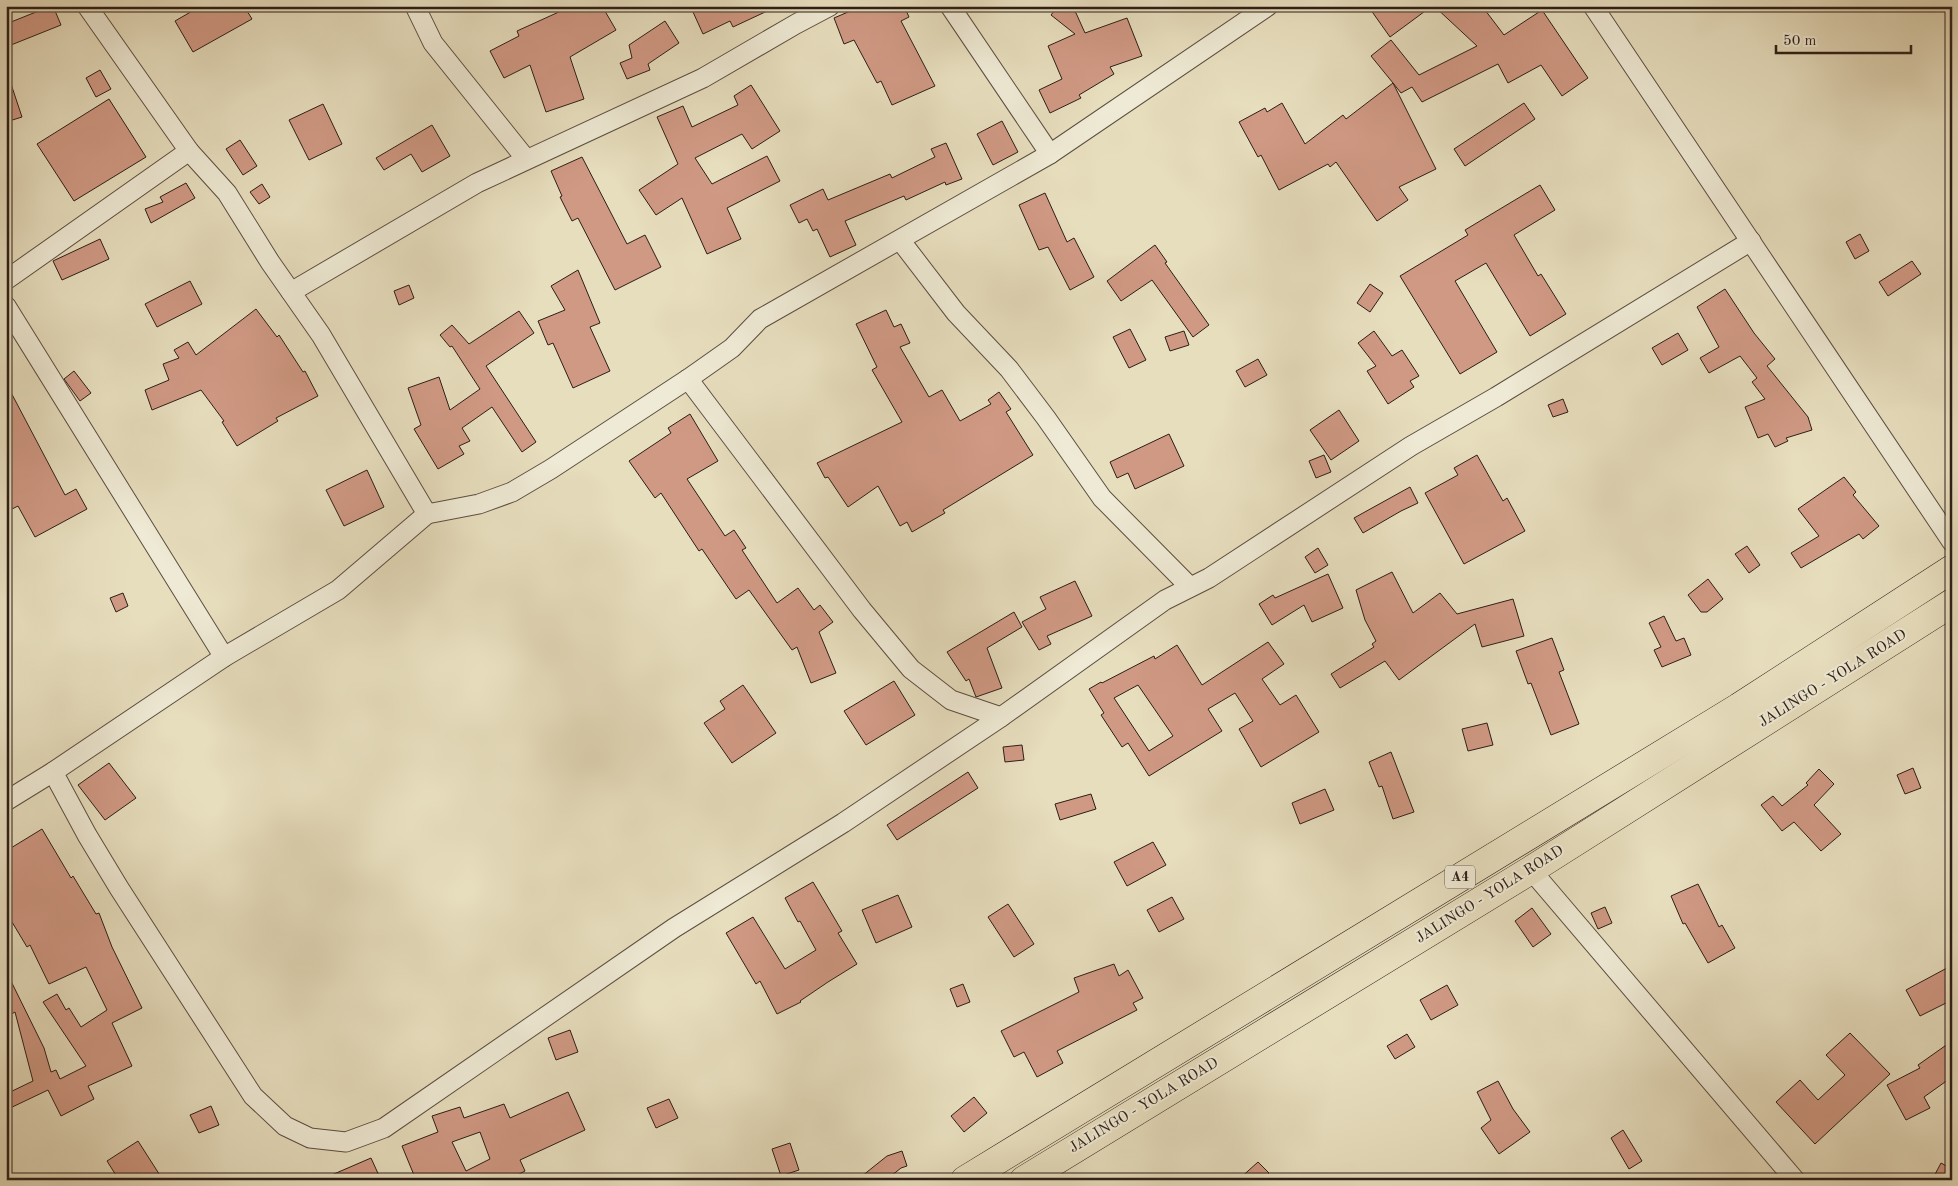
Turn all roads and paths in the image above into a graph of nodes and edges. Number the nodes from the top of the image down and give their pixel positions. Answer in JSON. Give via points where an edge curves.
{"nodes":[{"id":1,"x":87,"y":6,"type":"edge"},
{"id":2,"x":415,"y":6,"type":"edge"},
{"id":3,"x":830,"y":6,"type":"edge"},
{"id":4,"x":950,"y":6,"type":"edge"},
{"id":5,"x":1268,"y":6,"type":"edge"},
{"id":6,"x":1593,"y":6,"type":"edge"},
{"id":7,"x":189,"y":151,"type":"junction"},
{"id":8,"x":1050,"y":154,"type":"junction"},
{"id":9,"x":526,"y":159,"type":"junction"},
{"id":10,"x":900,"y":240,"type":"junction"},
{"id":11,"x":1751,"y":241,"type":"junction"},
{"id":12,"x":6,"y":280,"type":"edge"},
{"id":13,"x":291,"y":292,"type":"junction"},
{"id":14,"x":6,"y":306,"type":"edge"},
{"id":15,"x":688,"y":379,"type":"junction"},
{"id":16,"x":427,"y":514,"type":"junction"},
{"id":17,"x":1952,"y":542,"type":"edge"},
{"id":18,"x":1952,"y":568,"type":"edge"},
{"id":19,"x":1190,"y":587,"type":"junction"},
{"id":20,"x":1952,"y":603,"type":"edge"},
{"id":21,"x":224,"y":657,"type":"junction"},
{"id":22,"x":1001,"y":717,"type":"junction"},
{"id":23,"x":53,"y":772,"type":"junction"},
{"id":24,"x":6,"y":801,"type":"edge"},
{"id":25,"x":1531,"y":870,"type":"junction"},
{"id":26,"x":965,"y":1180,"type":"edge"},
{"id":27,"x":1024,"y":1180,"type":"edge"},
{"id":28,"x":1794,"y":1180,"type":"edge"}],
"edges":[{"from":1,"to":7,"type":"street"},
{"from":2,"to":9,"type":"street","via":[[433,43]]},
{"from":3,"to":9,"type":"street","via":[[703,78]]},
{"from":4,"to":8,"type":"street"},
{"from":5,"to":8,"type":"street"},
{"from":6,"to":11,"type":"street"},
{"from":7,"to":12,"type":"street"},
{"from":7,"to":13,"type":"street","via":[[227,193]]},
{"from":8,"to":10,"type":"street"},
{"from":9,"to":13,"type":"street","via":[[476,183]]},
{"from":10,"to":15,"type":"street","via":[[760,320],[732,348]]},
{"from":10,"to":19,"type":"street","via":[[956,313],[1009,369],[1102,498]]},
{"from":11,"to":17,"type":"street"},
{"from":11,"to":19,"type":"street","via":[[1411,446],[1209,578]]},
{"from":13,"to":16,"type":"street","via":[[322,335]]},
{"from":14,"to":21,"type":"street"},
{"from":15,"to":16,"type":"street","via":[[512,492],[479,504]]},
{"from":15,"to":22,"type":"street","via":[[862,610],[911,669],[951,700]]},
{"from":16,"to":21,"type":"street","via":[[338,590]]},
{"from":18,"to":26,"type":"highway","number":"A4","via":[[1731,712]]},
{"from":19,"to":22,"type":"street","via":[[1165,600]]},
{"from":20,"to":25,"type":"highway","name":"JALINGO - YOLA ROAD","number":"A4"},
{"from":21,"to":23,"type":"street"},
{"from":22,"to":23,"type":"street","via":[[843,823],[674,928],[384,1128],[346,1142],[310,1138],[293,1130],[253,1096],[119,888]]},
{"from":23,"to":24,"type":"street"},
{"from":25,"to":27,"type":"highway","name":"JALINGO - YOLA ROAD","number":"A4"},
{"from":25,"to":28,"type":"street"}]}
